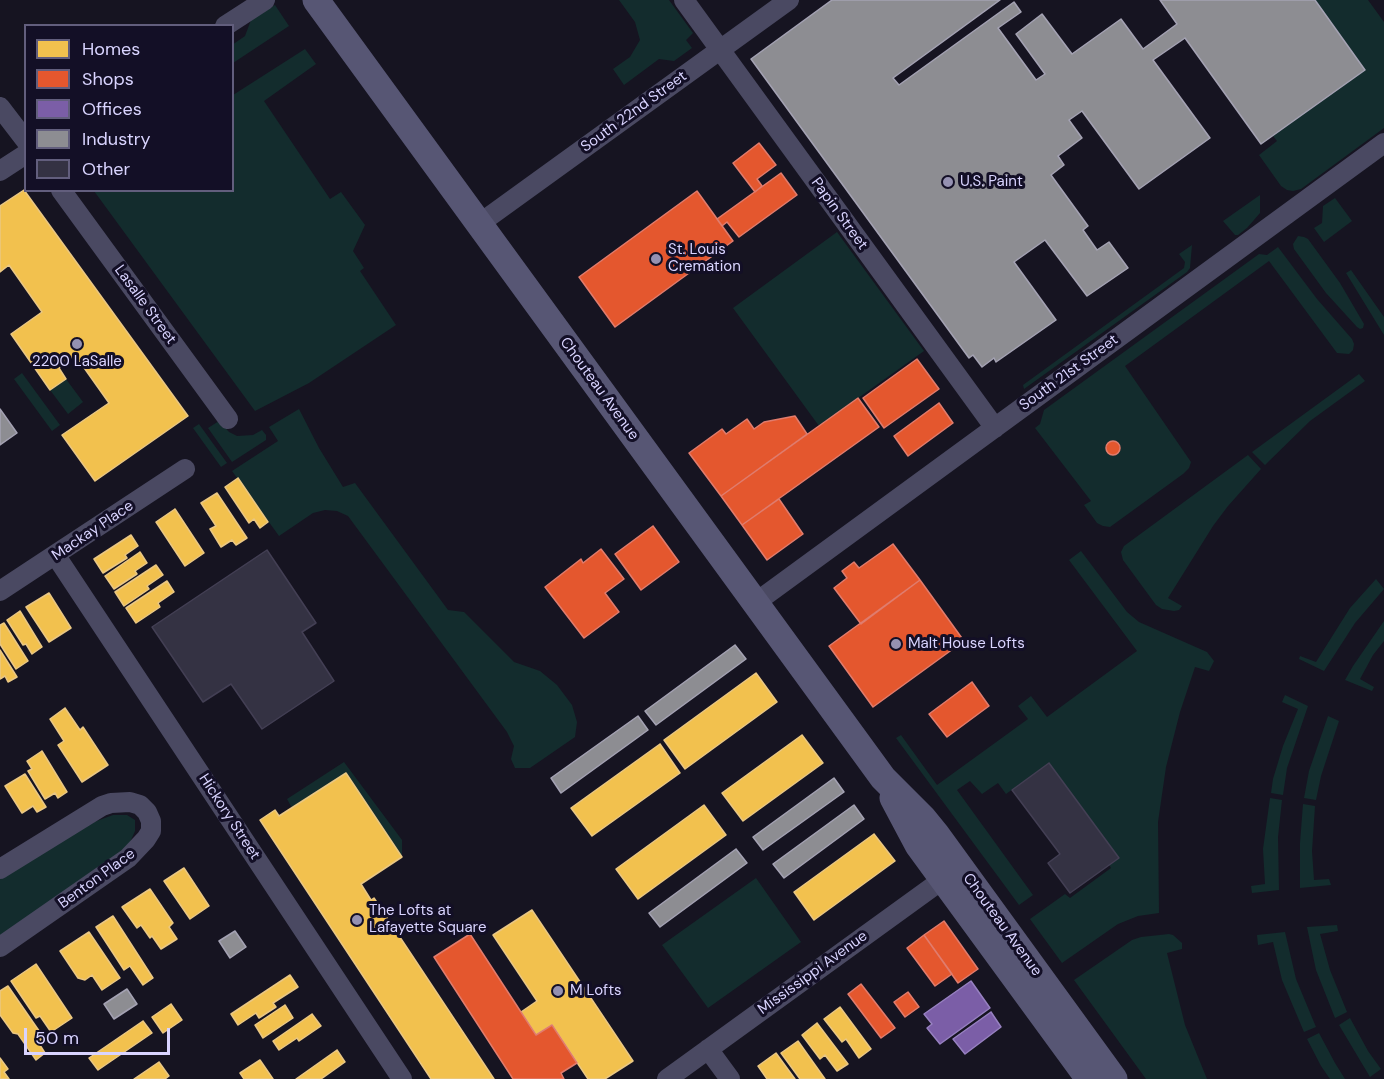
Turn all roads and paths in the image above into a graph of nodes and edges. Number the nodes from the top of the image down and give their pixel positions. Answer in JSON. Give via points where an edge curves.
{"nodes":[{"id":1,"x":265,"y":0,"type":"edge"},
{"id":2,"x":316,"y":0,"type":"edge"},
{"id":3,"x":684,"y":0,"type":"edge"},
{"id":4,"x":789,"y":0,"type":"edge"},
{"id":5,"x":228,"y":24,"type":"edge"},
{"id":6,"x":720,"y":50,"type":"junction"},
{"id":7,"x":0,"y":107,"type":"edge"},
{"id":8,"x":24,"y":138,"type":"edge"},
{"id":9,"x":1384,"y":143,"type":"edge"},
{"id":10,"x":24,"y":155,"type":"edge"},
{"id":11,"x":0,"y":171,"type":"edge"},
{"id":12,"x":62,"y":192,"type":"edge"},
{"id":13,"x":479,"y":224,"type":"junction"},
{"id":14,"x":228,"y":419,"type":"dead end"},
{"id":15,"x":995,"y":428,"type":"junction"},
{"id":16,"x":185,"y":469,"type":"dead end"},
{"id":17,"x":56,"y":556,"type":"junction"},
{"id":18,"x":0,"y":591,"type":"edge"},
{"id":19,"x":755,"y":603,"type":"junction"},
{"id":20,"x":0,"y":869,"type":"edge"},
{"id":21,"x":952,"y":873,"type":"junction"},
{"id":22,"x":0,"y":947,"type":"edge"},
{"id":23,"x":708,"y":1049,"type":"junction"},
{"id":24,"x":402,"y":1079,"type":"edge"},
{"id":25,"x":667,"y":1079,"type":"edge"},
{"id":26,"x":730,"y":1079,"type":"edge"},
{"id":27,"x":1089,"y":1079,"type":"edge"},
{"id":28,"x":1114,"y":1079,"type":"edge"}],
"edges":[{"from":1,"to":5,"type":"street"},
{"from":2,"to":13,"type":"main road","name":"Chouteau Avenue"},
{"from":3,"to":6,"type":"street","name":"Papin Street"},
{"from":4,"to":6,"type":"street","name":"South 22nd Street"},
{"from":6,"to":13,"type":"street","name":"South 22nd Street"},
{"from":6,"to":15,"type":"street","name":"Papin Street"},
{"from":7,"to":8,"type":"street"},
{"from":9,"to":15,"type":"street","name":"South 21st Street"},
{"from":10,"to":11,"type":"street"},
{"from":12,"to":14,"type":"street","name":"Lasalle Street"},
{"from":13,"to":19,"type":"main road","name":"Chouteau Avenue"},
{"from":15,"to":19,"type":"street","name":"South 21st Street"},
{"from":16,"to":17,"type":"street","name":"Mackay Place"},
{"from":17,"to":18,"type":"street","name":"Mackay Place"},
{"from":17,"to":24,"type":"street","name":"Hickory Street"},
{"from":19,"to":21,"type":"main road","name":"Chouteau Avenue","via":[[883,778],[922,818]]},
{"from":20,"to":22,"type":"street","name":"Benton Place","via":[[111,803],[130,801],[140,805],[151,821],[146,839],[128,858]]},
{"from":21,"to":23,"type":"street","name":"Mississippi Avenue"},
{"from":21,"to":27,"type":"main road","name":"Chouteau Avenue"},
{"from":21,"to":28,"type":"main road","name":"Chouteau Avenue"},
{"from":23,"to":25,"type":"street","name":"Mississippi Avenue"},
{"from":23,"to":26,"type":"street"}]}
